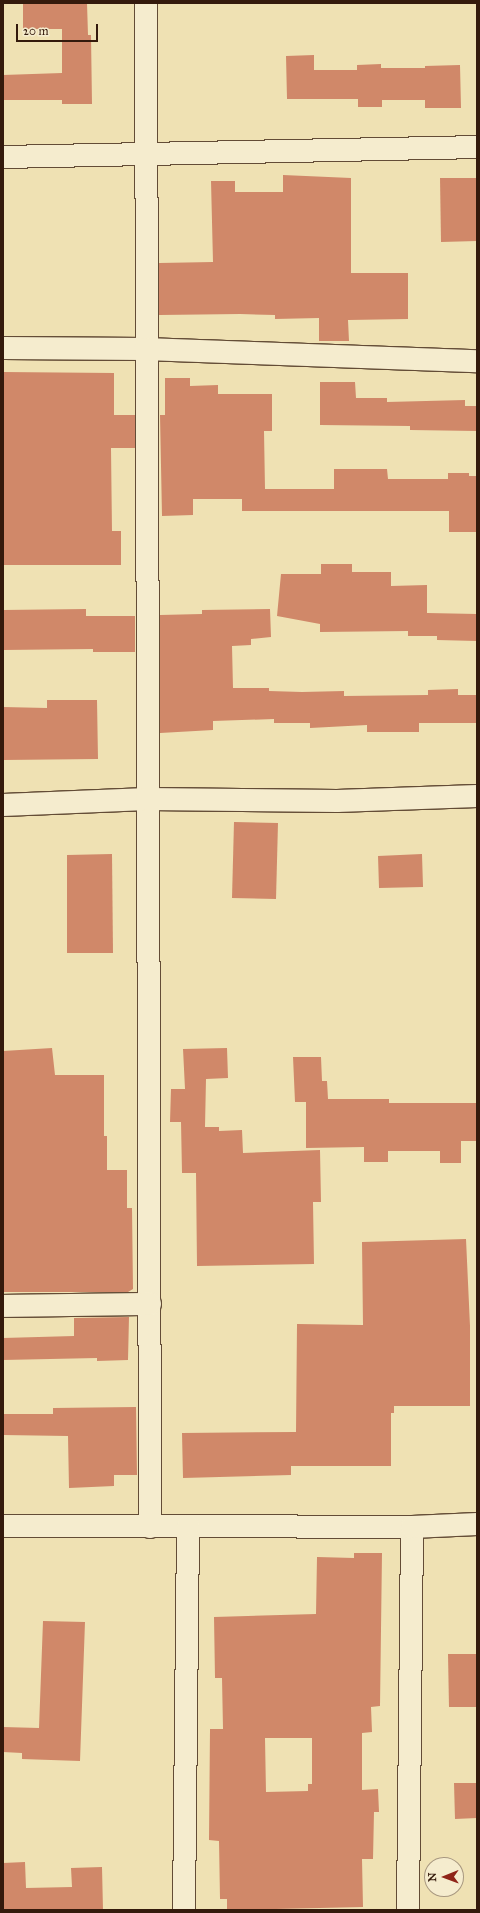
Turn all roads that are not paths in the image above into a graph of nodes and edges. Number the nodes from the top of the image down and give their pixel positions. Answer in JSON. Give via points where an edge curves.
{"nodes":[{"id":1,"x":146,"y":3,"type":"edge"},
{"id":2,"x":477,"y":147,"type":"edge"},
{"id":3,"x":146,"y":155,"type":"junction"},
{"id":4,"x":3,"y":157,"type":"edge"},
{"id":5,"x":3,"y":348,"type":"edge"},
{"id":6,"x":145,"y":349,"type":"junction"},
{"id":7,"x":477,"y":361,"type":"edge"},
{"id":8,"x":477,"y":796,"type":"edge"},
{"id":9,"x":147,"y":799,"type":"junction"},
{"id":10,"x":3,"y":805,"type":"edge"},
{"id":11,"x":150,"y":1304,"type":"junction"},
{"id":12,"x":3,"y":1306,"type":"edge"},
{"id":13,"x":477,"y":1524,"type":"edge"},
{"id":14,"x":3,"y":1526,"type":"edge"},
{"id":15,"x":188,"y":1526,"type":"junction"},
{"id":16,"x":150,"y":1527,"type":"junction"},
{"id":17,"x":412,"y":1527,"type":"junction"},
{"id":18,"x":184,"y":1910,"type":"edge"},
{"id":19,"x":408,"y":1910,"type":"edge"}],
"edges":[{"from":1,"to":3,"type":"street"},
{"from":2,"to":3,"type":"street"},
{"from":3,"to":4,"type":"street"},
{"from":3,"to":6,"type":"street"},
{"from":5,"to":6,"type":"street"},
{"from":6,"to":7,"type":"street"},
{"from":6,"to":9,"type":"street"},
{"from":8,"to":9,"type":"street","via":[[337,801]]},
{"from":9,"to":10,"type":"street"},
{"from":9,"to":11,"type":"street"},
{"from":11,"to":12,"type":"street"},
{"from":11,"to":16,"type":"street"},
{"from":13,"to":17,"type":"street"},
{"from":14,"to":16,"type":"street"},
{"from":15,"to":16,"type":"street"},
{"from":15,"to":17,"type":"street"},
{"from":15,"to":18,"type":"street"},
{"from":17,"to":19,"type":"street"}]}
